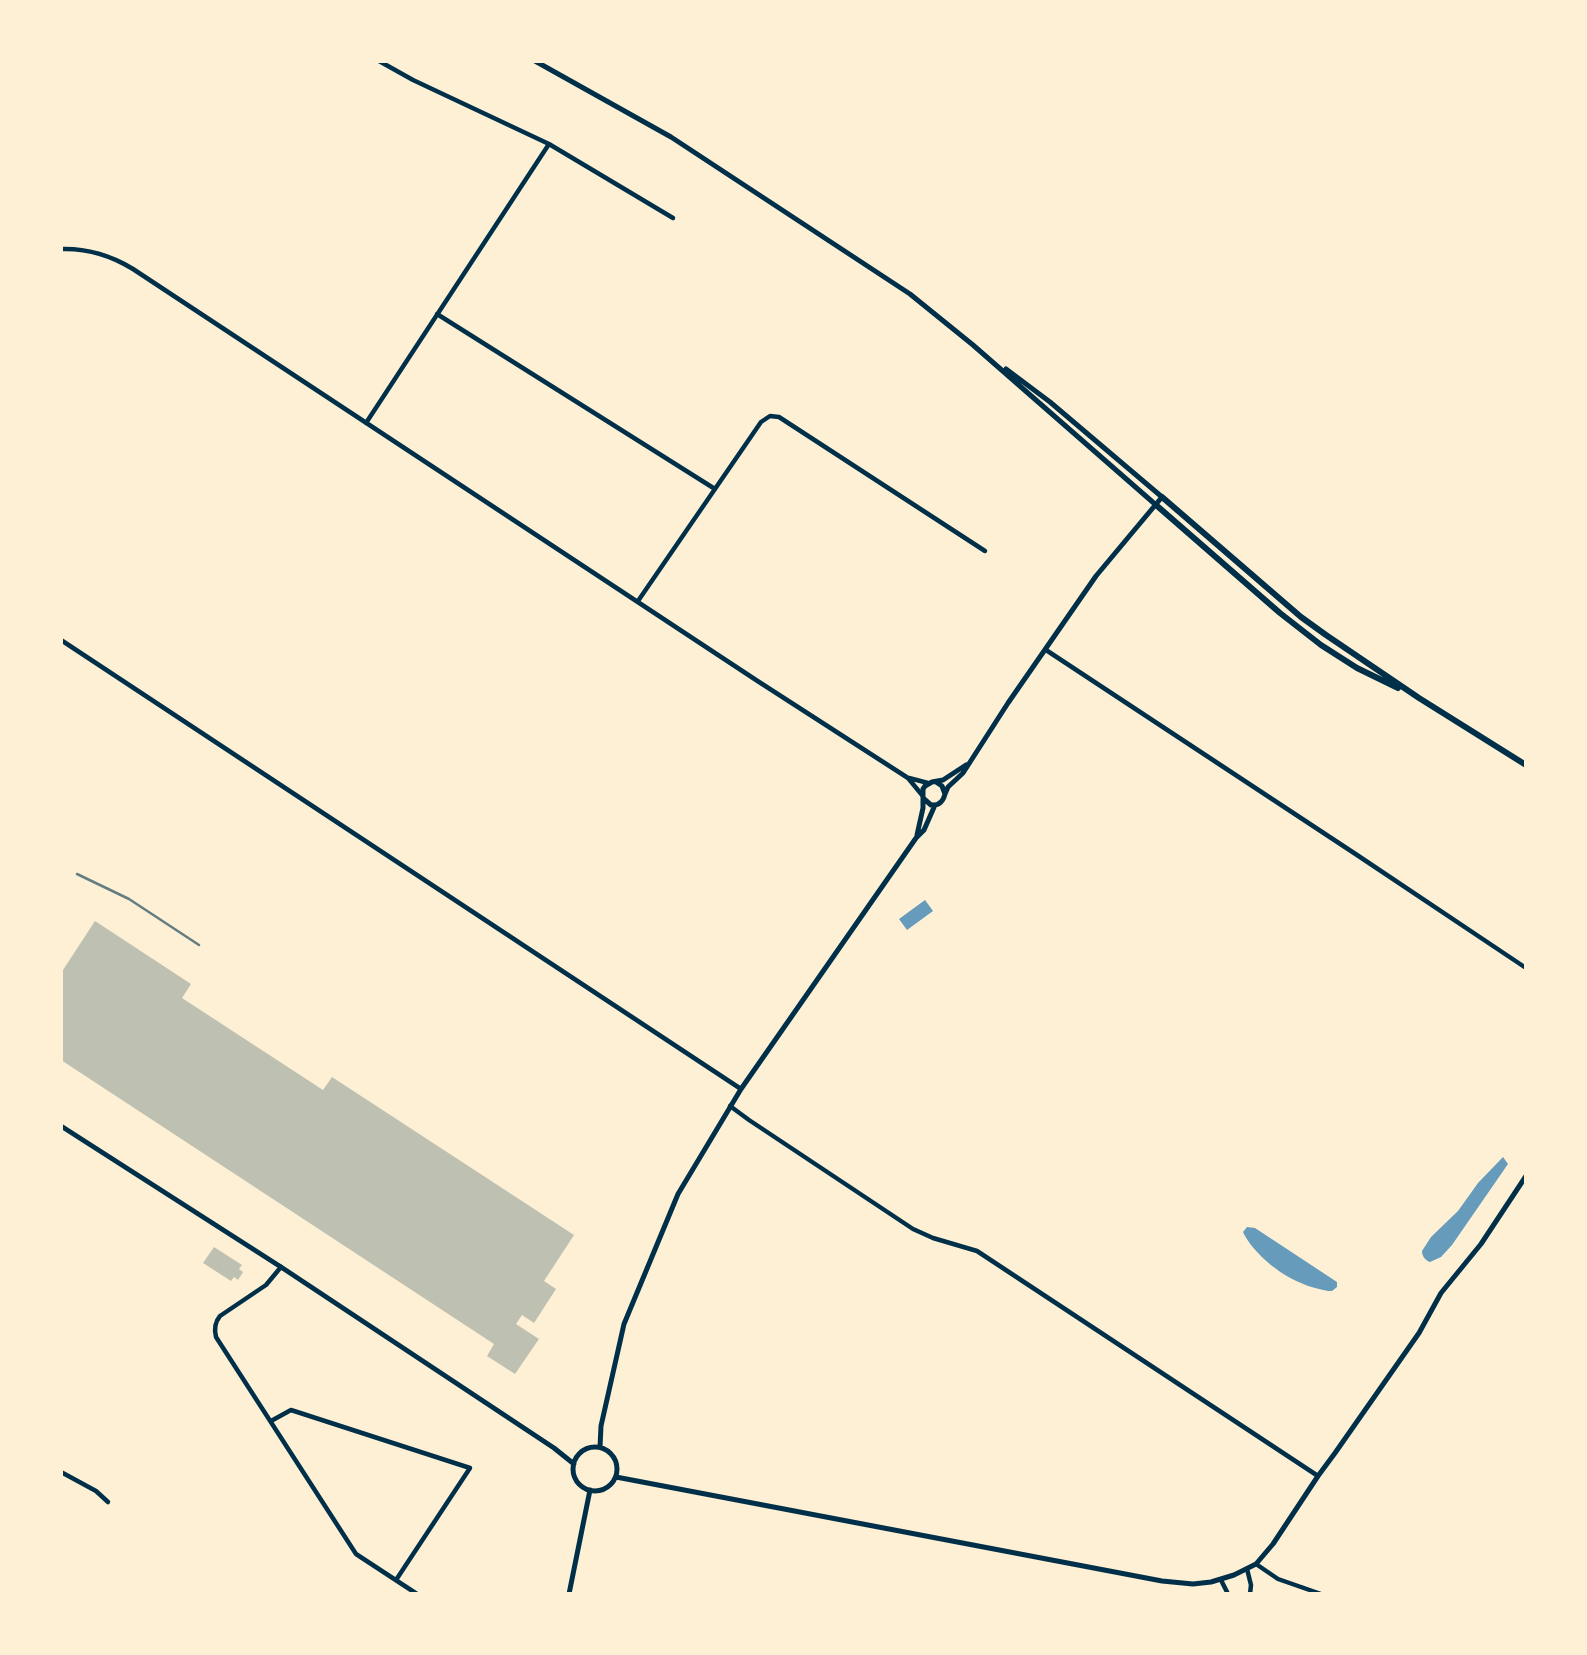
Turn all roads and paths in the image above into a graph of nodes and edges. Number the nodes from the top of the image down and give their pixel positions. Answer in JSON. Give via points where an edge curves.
{"nodes":[{"id":1,"x":379,"y":61,"type":"edge"},
{"id":2,"x":535,"y":61,"type":"edge"},
{"id":3,"x":549,"y":144,"type":"junction"},
{"id":4,"x":673,"y":218,"type":"dead end"},
{"id":5,"x":61,"y":248,"type":"edge"},
{"id":6,"x":437,"y":314,"type":"junction"},
{"id":7,"x":973,"y":345,"type":"junction"},
{"id":8,"x":366,"y":423,"type":"junction"},
{"id":9,"x":715,"y":489,"type":"junction"},
{"id":10,"x":1162,"y":497,"type":"junction"},
{"id":11,"x":1156,"y":505,"type":"junction"},
{"id":12,"x":985,"y":551,"type":"dead end"},
{"id":13,"x":638,"y":601,"type":"junction"},
{"id":14,"x":61,"y":640,"type":"edge"},
{"id":15,"x":1046,"y":650,"type":"junction"},
{"id":16,"x":1419,"y":698,"type":"junction"},
{"id":17,"x":968,"y":763,"type":"junction"},
{"id":18,"x":1526,"y":765,"type":"edge"},
{"id":19,"x":908,"y":778,"type":"junction"},
{"id":20,"x":936,"y":782,"type":"junction"},
{"id":21,"x":928,"y":783,"type":"junction"},
{"id":22,"x":945,"y":794,"type":"junction"},
{"id":23,"x":922,"y":797,"type":"junction"},
{"id":24,"x":935,"y":806,"type":"junction"},
{"id":25,"x":916,"y":838,"type":"junction"},
{"id":26,"x":1526,"y":968,"type":"edge"},
{"id":27,"x":741,"y":1089,"type":"junction"},
{"id":28,"x":730,"y":1106,"type":"junction"},
{"id":29,"x":61,"y":1126,"type":"edge"},
{"id":30,"x":1526,"y":1176,"type":"edge"},
{"id":31,"x":281,"y":1267,"type":"junction"},
{"id":32,"x":271,"y":1421,"type":"junction"},
{"id":33,"x":600,"y":1447,"type":"junction"},
{"id":34,"x":574,"y":1464,"type":"junction"},
{"id":35,"x":61,"y":1472,"type":"edge"},
{"id":36,"x":1318,"y":1476,"type":"junction"},
{"id":37,"x":616,"y":1477,"type":"junction"},
{"id":38,"x":590,"y":1490,"type":"junction"},
{"id":39,"x":108,"y":1502,"type":"dead end"},
{"id":40,"x":1256,"y":1564,"type":"junction"},
{"id":41,"x":1247,"y":1569,"type":"junction"},
{"id":42,"x":396,"y":1580,"type":"junction"},
{"id":43,"x":1221,"y":1580,"type":"junction"},
{"id":44,"x":417,"y":1594,"type":"edge"},
{"id":45,"x":569,"y":1594,"type":"edge"},
{"id":46,"x":1228,"y":1594,"type":"edge"},
{"id":47,"x":1250,"y":1594,"type":"edge"},
{"id":48,"x":1321,"y":1594,"type":"edge"}],
"edges":[{"from":1,"to":3,"type":"street"},
{"from":2,"to":7,"type":"street","via":[[671,137],[911,294]]},
{"from":3,"to":4,"type":"street"},
{"from":3,"to":6,"type":"street"},
{"from":5,"to":8,"type":"street","via":[[115,258]]},
{"from":6,"to":8,"type":"street"},
{"from":6,"to":9,"type":"street"},
{"from":7,"to":10,"type":"street","via":[[1050,402]]},
{"from":7,"to":11,"type":"street"},
{"from":8,"to":13,"type":"street"},
{"from":9,"to":12,"type":"street","via":[[761,422],[779,417]]},
{"from":9,"to":13,"type":"street"},
{"from":10,"to":11,"type":"street"},
{"from":10,"to":16,"type":"main road","via":[[1301,617]]},
{"from":11,"to":15,"type":"street","via":[[1096,576]]},
{"from":11,"to":16,"type":"main road","via":[[1321,645]]},
{"from":13,"to":19,"type":"street"},
{"from":14,"to":27,"type":"street"},
{"from":15,"to":17,"type":"street"},
{"from":15,"to":26,"type":"street"},
{"from":16,"to":18,"type":"main road"},
{"from":17,"to":20,"type":"street"},
{"from":17,"to":22,"type":"street"},
{"from":19,"to":21,"type":"street"},
{"from":19,"to":23,"type":"street"},
{"from":20,"to":21,"type":"street"},
{"from":20,"to":22,"type":"street"},
{"from":21,"to":23,"type":"street"},
{"from":22,"to":24,"type":"street"},
{"from":23,"to":24,"type":"street"},
{"from":23,"to":25,"type":"street"},
{"from":24,"to":25,"type":"street"},
{"from":25,"to":27,"type":"street"},
{"from":27,"to":28,"type":"street"},
{"from":28,"to":33,"type":"street","via":[[678,1194],[624,1324]]},
{"from":28,"to":36,"type":"street","via":[[913,1229],[977,1251]]},
{"from":29,"to":31,"type":"street"},
{"from":30,"to":36,"type":"street"},
{"from":31,"to":32,"type":"street","via":[[266,1285],[220,1316],[214,1332]]},
{"from":31,"to":34,"type":"street"},
{"from":32,"to":42,"type":"street","via":[[356,1554]]},
{"from":32,"to":42,"type":"street","via":[[291,1409],[470,1468]]},
{"from":33,"to":34,"type":"street","via":[[586,1448]]},
{"from":33,"to":37,"type":"street","via":[[616,1462]]},
{"from":34,"to":38,"type":"street","via":[[576,1479]]},
{"from":35,"to":39,"type":"street"},
{"from":36,"to":40,"type":"street"},
{"from":37,"to":38,"type":"street","via":[[601,1490]]},
{"from":37,"to":43,"type":"street","via":[[1162,1581],[1193,1584]]},
{"from":38,"to":45,"type":"street"},
{"from":40,"to":41,"type":"street"},
{"from":40,"to":48,"type":"street","via":[[1278,1579]]},
{"from":41,"to":43,"type":"street"},
{"from":41,"to":47,"type":"street"},
{"from":42,"to":44,"type":"street"},
{"from":43,"to":46,"type":"street"}]}
